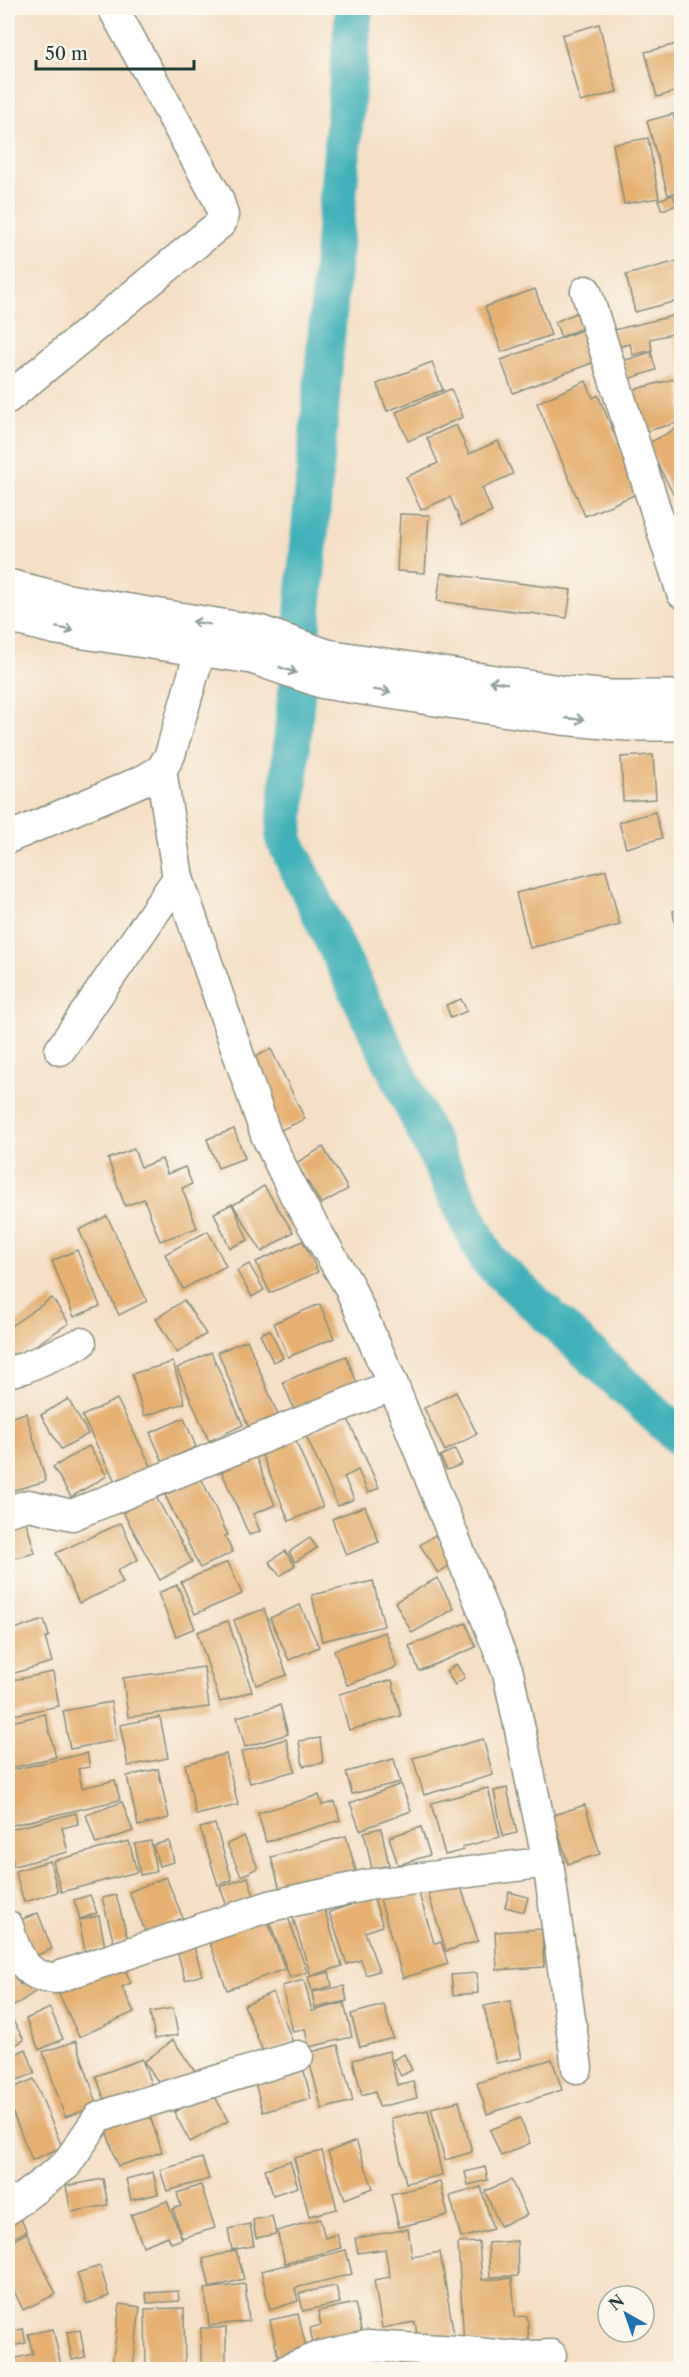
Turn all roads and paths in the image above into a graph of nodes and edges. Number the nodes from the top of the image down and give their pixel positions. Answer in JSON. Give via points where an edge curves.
{"nodes":[{"id":1,"x":113,"y":8,"type":"edge"},
{"id":2,"x":586,"y":291,"type":"dead end"},
{"id":3,"x":8,"y":398,"type":"edge"},
{"id":4,"x":8,"y":586,"type":"edge"},
{"id":5,"x":681,"y":593,"type":"edge"},
{"id":6,"x":8,"y":616,"type":"edge"},
{"id":7,"x":256,"y":645,"type":"junction"},
{"id":8,"x":200,"y":651,"type":"junction"},
{"id":9,"x":326,"y":669,"type":"junction"},
{"id":10,"x":681,"y":697,"type":"edge"},
{"id":11,"x":681,"y":724,"type":"edge"},
{"id":12,"x":161,"y":770,"type":"junction"},
{"id":13,"x":8,"y":838,"type":"edge"},
{"id":14,"x":178,"y":878,"type":"junction"},
{"id":15,"x":60,"y":1050,"type":"dead end"},
{"id":16,"x":81,"y":1343,"type":"dead end"},
{"id":17,"x":8,"y":1372,"type":"edge"},
{"id":18,"x":393,"y":1385,"type":"junction"},
{"id":19,"x":8,"y":1511,"type":"edge"},
{"id":20,"x":548,"y":1862,"type":"junction"},
{"id":21,"x":8,"y":1926,"type":"edge"},
{"id":22,"x":298,"y":2056,"type":"dead end"},
{"id":23,"x":577,"y":2068,"type":"dead end"},
{"id":24,"x":8,"y":2209,"type":"edge"},
{"id":25,"x":551,"y":2355,"type":"dead end"},
{"id":26,"x":287,"y":2370,"type":"edge"}],
"edges":[{"from":1,"to":3,"type":"street","via":[[218,199],[223,215],[221,222]]},
{"from":2,"to":5,"type":"street"},
{"from":7,"to":4,"type":"main road","one_way":true},
{"from":6,"to":8,"type":"main road","one_way":true,"via":[[57,628]]},
{"from":7,"to":8,"type":"main road"},
{"from":7,"to":9,"type":"main road"},
{"from":8,"to":12,"type":"street","via":[[170,754]]},
{"from":10,"to":9,"type":"main road","one_way":true,"via":[[611,697]]},
{"from":9,"to":11,"type":"main road","one_way":true,"via":[[562,718]]},
{"from":12,"to":13,"type":"street"},
{"from":12,"to":14,"type":"street"},
{"from":14,"to":15,"type":"street"},
{"from":14,"to":18,"type":"street","via":[[267,1134],[295,1195],[349,1286]]},
{"from":16,"to":17,"type":"street"},
{"from":18,"to":19,"type":"street","via":[[72,1515],[29,1505]]},
{"from":18,"to":20,"type":"street","via":[[508,1672]]},
{"from":20,"to":21,"type":"street","via":[[367,1885],[270,1906],[55,1978],[37,1975],[24,1964]]},
{"from":20,"to":23,"type":"street"},
{"from":22,"to":24,"type":"street","via":[[98,2118],[66,2164]]},
{"from":25,"to":26,"type":"street","via":[[516,2357],[367,2346],[321,2356]]}]}
